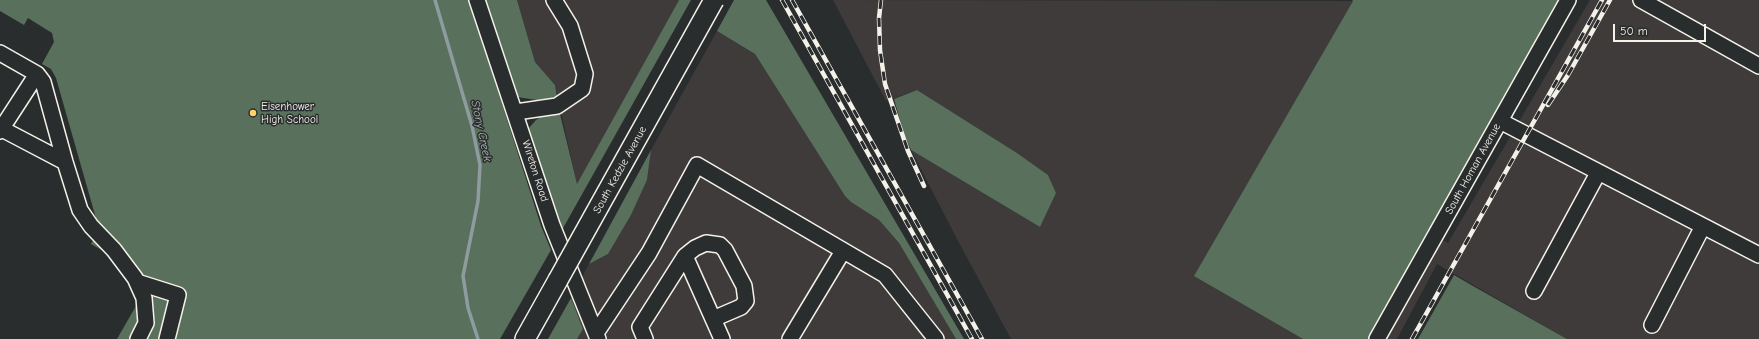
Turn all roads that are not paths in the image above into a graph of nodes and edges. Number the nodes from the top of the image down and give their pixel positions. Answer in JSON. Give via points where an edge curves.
{"nodes":[{"id":1,"x":477,"y":0,"type":"edge"},
{"id":2,"x":554,"y":0,"type":"edge"},
{"id":3,"x":714,"y":0,"type":"edge"},
{"id":4,"x":1568,"y":0,"type":"edge"},
{"id":5,"x":1641,"y":0,"type":"edge"},
{"id":6,"x":0,"y":53,"type":"edge"},
{"id":7,"x":1759,"y":66,"type":"edge"},
{"id":8,"x":37,"y":74,"type":"junction"},
{"id":9,"x":6,"y":110,"type":"edge"},
{"id":10,"x":516,"y":112,"type":"junction"},
{"id":11,"x":1500,"y":121,"type":"junction"},
{"id":12,"x":1,"y":130,"type":"edge"},
{"id":13,"x":65,"y":162,"type":"junction"},
{"id":14,"x":1598,"y":173,"type":"junction"},
{"id":15,"x":1703,"y":226,"type":"junction"},
{"id":16,"x":843,"y":251,"type":"junction"},
{"id":17,"x":1759,"y":255,"type":"edge"},
{"id":18,"x":685,"y":256,"type":"junction"},
{"id":19,"x":137,"y":282,"type":"junction"},
{"id":20,"x":1534,"y":291,"type":"dead end"},
{"id":21,"x":713,"y":319,"type":"junction"},
{"id":22,"x":1652,"y":325,"type":"dead end"},
{"id":23,"x":597,"y":336,"type":"edge"},
{"id":24,"x":138,"y":339,"type":"edge"},
{"id":25,"x":168,"y":339,"type":"edge"},
{"id":26,"x":525,"y":339,"type":"edge"},
{"id":27,"x":645,"y":339,"type":"edge"},
{"id":28,"x":722,"y":339,"type":"edge"},
{"id":29,"x":790,"y":339,"type":"edge"},
{"id":30,"x":936,"y":339,"type":"edge"},
{"id":31,"x":1377,"y":339,"type":"edge"}],
"edges":[{"from":1,"to":10,"type":"street","name":"Wireton Road"},
{"from":2,"to":10,"type":"street","via":[[570,26],[585,74],[582,89],[556,106]]},
{"from":3,"to":26,"type":"main road","name":"South Kedzie Avenue","bridge":true},
{"from":4,"to":11,"type":"street","name":"South Homan Avenue"},
{"from":5,"to":7,"type":"street"},
{"from":6,"to":8,"type":"street"},
{"from":8,"to":9,"type":"street"},
{"from":8,"to":13,"type":"street","via":[[45,87]]},
{"from":9,"to":12,"type":"street"},
{"from":10,"to":23,"type":"street","name":"Wireton Road","via":[[552,225]]},
{"from":11,"to":14,"type":"street"},
{"from":11,"to":31,"type":"street","name":"South Homan Avenue"},
{"from":12,"to":13,"type":"street"},
{"from":13,"to":19,"type":"street","via":[[80,210]]},
{"from":14,"to":15,"type":"street"},
{"from":14,"to":20,"type":"street"},
{"from":15,"to":17,"type":"street"},
{"from":15,"to":22,"type":"street"},
{"from":16,"to":23,"type":"street","via":[[697,165],[648,253]]},
{"from":16,"to":29,"type":"street"},
{"from":16,"to":30,"type":"street","via":[[885,275]]},
{"from":18,"to":21,"type":"street"},
{"from":18,"to":21,"type":"street","via":[[706,243],[720,245],[744,286],[746,302],[741,307]]},
{"from":18,"to":27,"type":"street","via":[[640,327]]},
{"from":19,"to":24,"type":"street","via":[[144,298],[146,323]]},
{"from":19,"to":25,"type":"street","via":[[178,295]]},
{"from":21,"to":28,"type":"street"}]}
